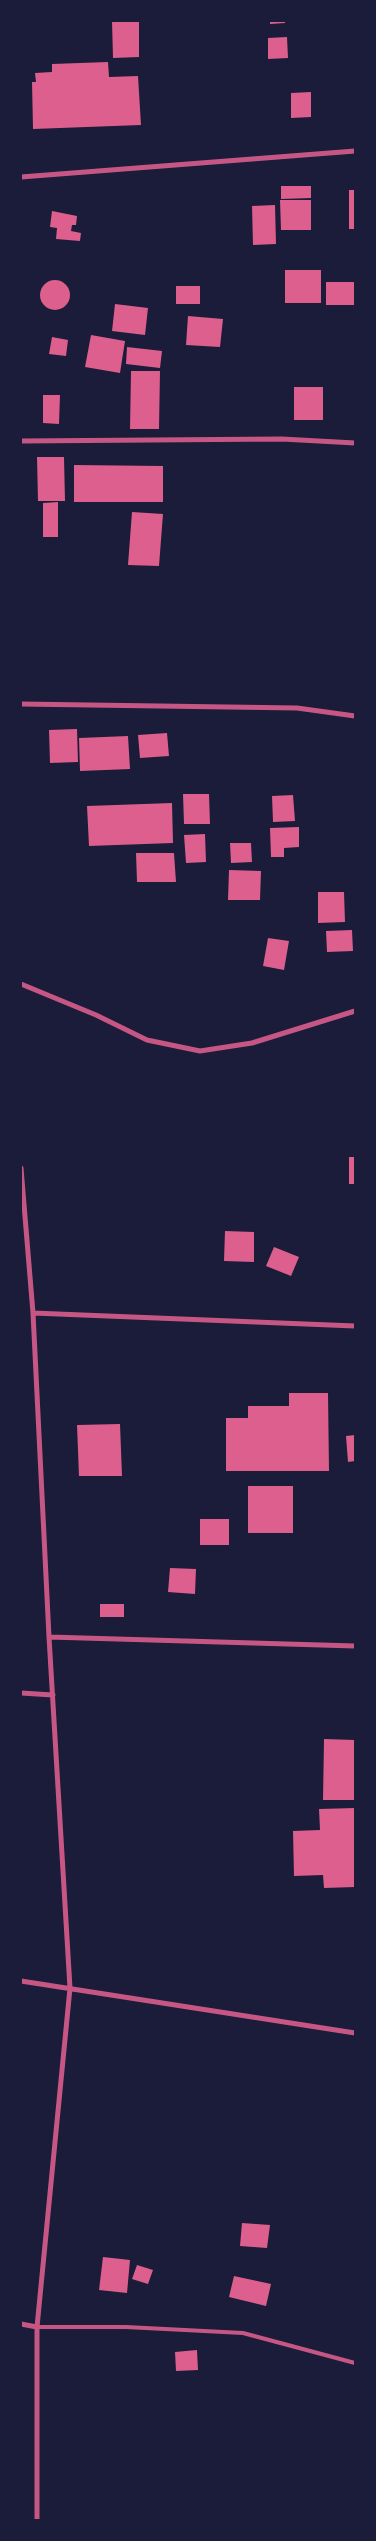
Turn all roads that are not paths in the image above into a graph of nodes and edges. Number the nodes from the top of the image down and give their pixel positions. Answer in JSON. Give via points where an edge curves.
{"nodes":[{"id":1,"x":355,"y":151,"type":"edge"},
{"id":2,"x":21,"y":177,"type":"edge"},
{"id":3,"x":21,"y":441,"type":"edge"},
{"id":4,"x":355,"y":443,"type":"edge"},
{"id":5,"x":21,"y":704,"type":"edge"},
{"id":6,"x":355,"y":716,"type":"edge"},
{"id":7,"x":21,"y":984,"type":"edge"},
{"id":8,"x":355,"y":1011,"type":"edge"},
{"id":9,"x":21,"y":1168,"type":"edge"},
{"id":10,"x":34,"y":1312,"type":"junction"},
{"id":11,"x":355,"y":1326,"type":"edge"},
{"id":12,"x":49,"y":1637,"type":"junction"},
{"id":13,"x":355,"y":1646,"type":"edge"},
{"id":14,"x":21,"y":1693,"type":"edge"},
{"id":15,"x":53,"y":1695,"type":"junction"},
{"id":16,"x":21,"y":1981,"type":"edge"},
{"id":17,"x":70,"y":1988,"type":"junction"},
{"id":18,"x":355,"y":2034,"type":"edge"},
{"id":19,"x":21,"y":2324,"type":"edge"},
{"id":20,"x":37,"y":2327,"type":"junction"},
{"id":21,"x":355,"y":2363,"type":"edge"},
{"id":22,"x":37,"y":2520,"type":"edge"}],
"edges":[{"from":1,"to":2,"type":"street"},
{"from":3,"to":4,"type":"street","via":[[282,439]]},
{"from":5,"to":6,"type":"street","via":[[297,708]]},
{"from":7,"to":8,"type":"street","via":[[147,1040],[200,1051],[252,1043]]},
{"from":9,"to":10,"type":"street"},
{"from":10,"to":11,"type":"street"},
{"from":10,"to":12,"type":"street"},
{"from":12,"to":13,"type":"street"},
{"from":12,"to":15,"type":"street"},
{"from":14,"to":15,"type":"street"},
{"from":15,"to":17,"type":"street"},
{"from":16,"to":17,"type":"street"},
{"from":17,"to":18,"type":"street"},
{"from":17,"to":20,"type":"street"},
{"from":19,"to":20,"type":"street"},
{"from":20,"to":21,"type":"lane","via":[[126,2327],[243,2333]]},
{"from":20,"to":22,"type":"street"}]}
